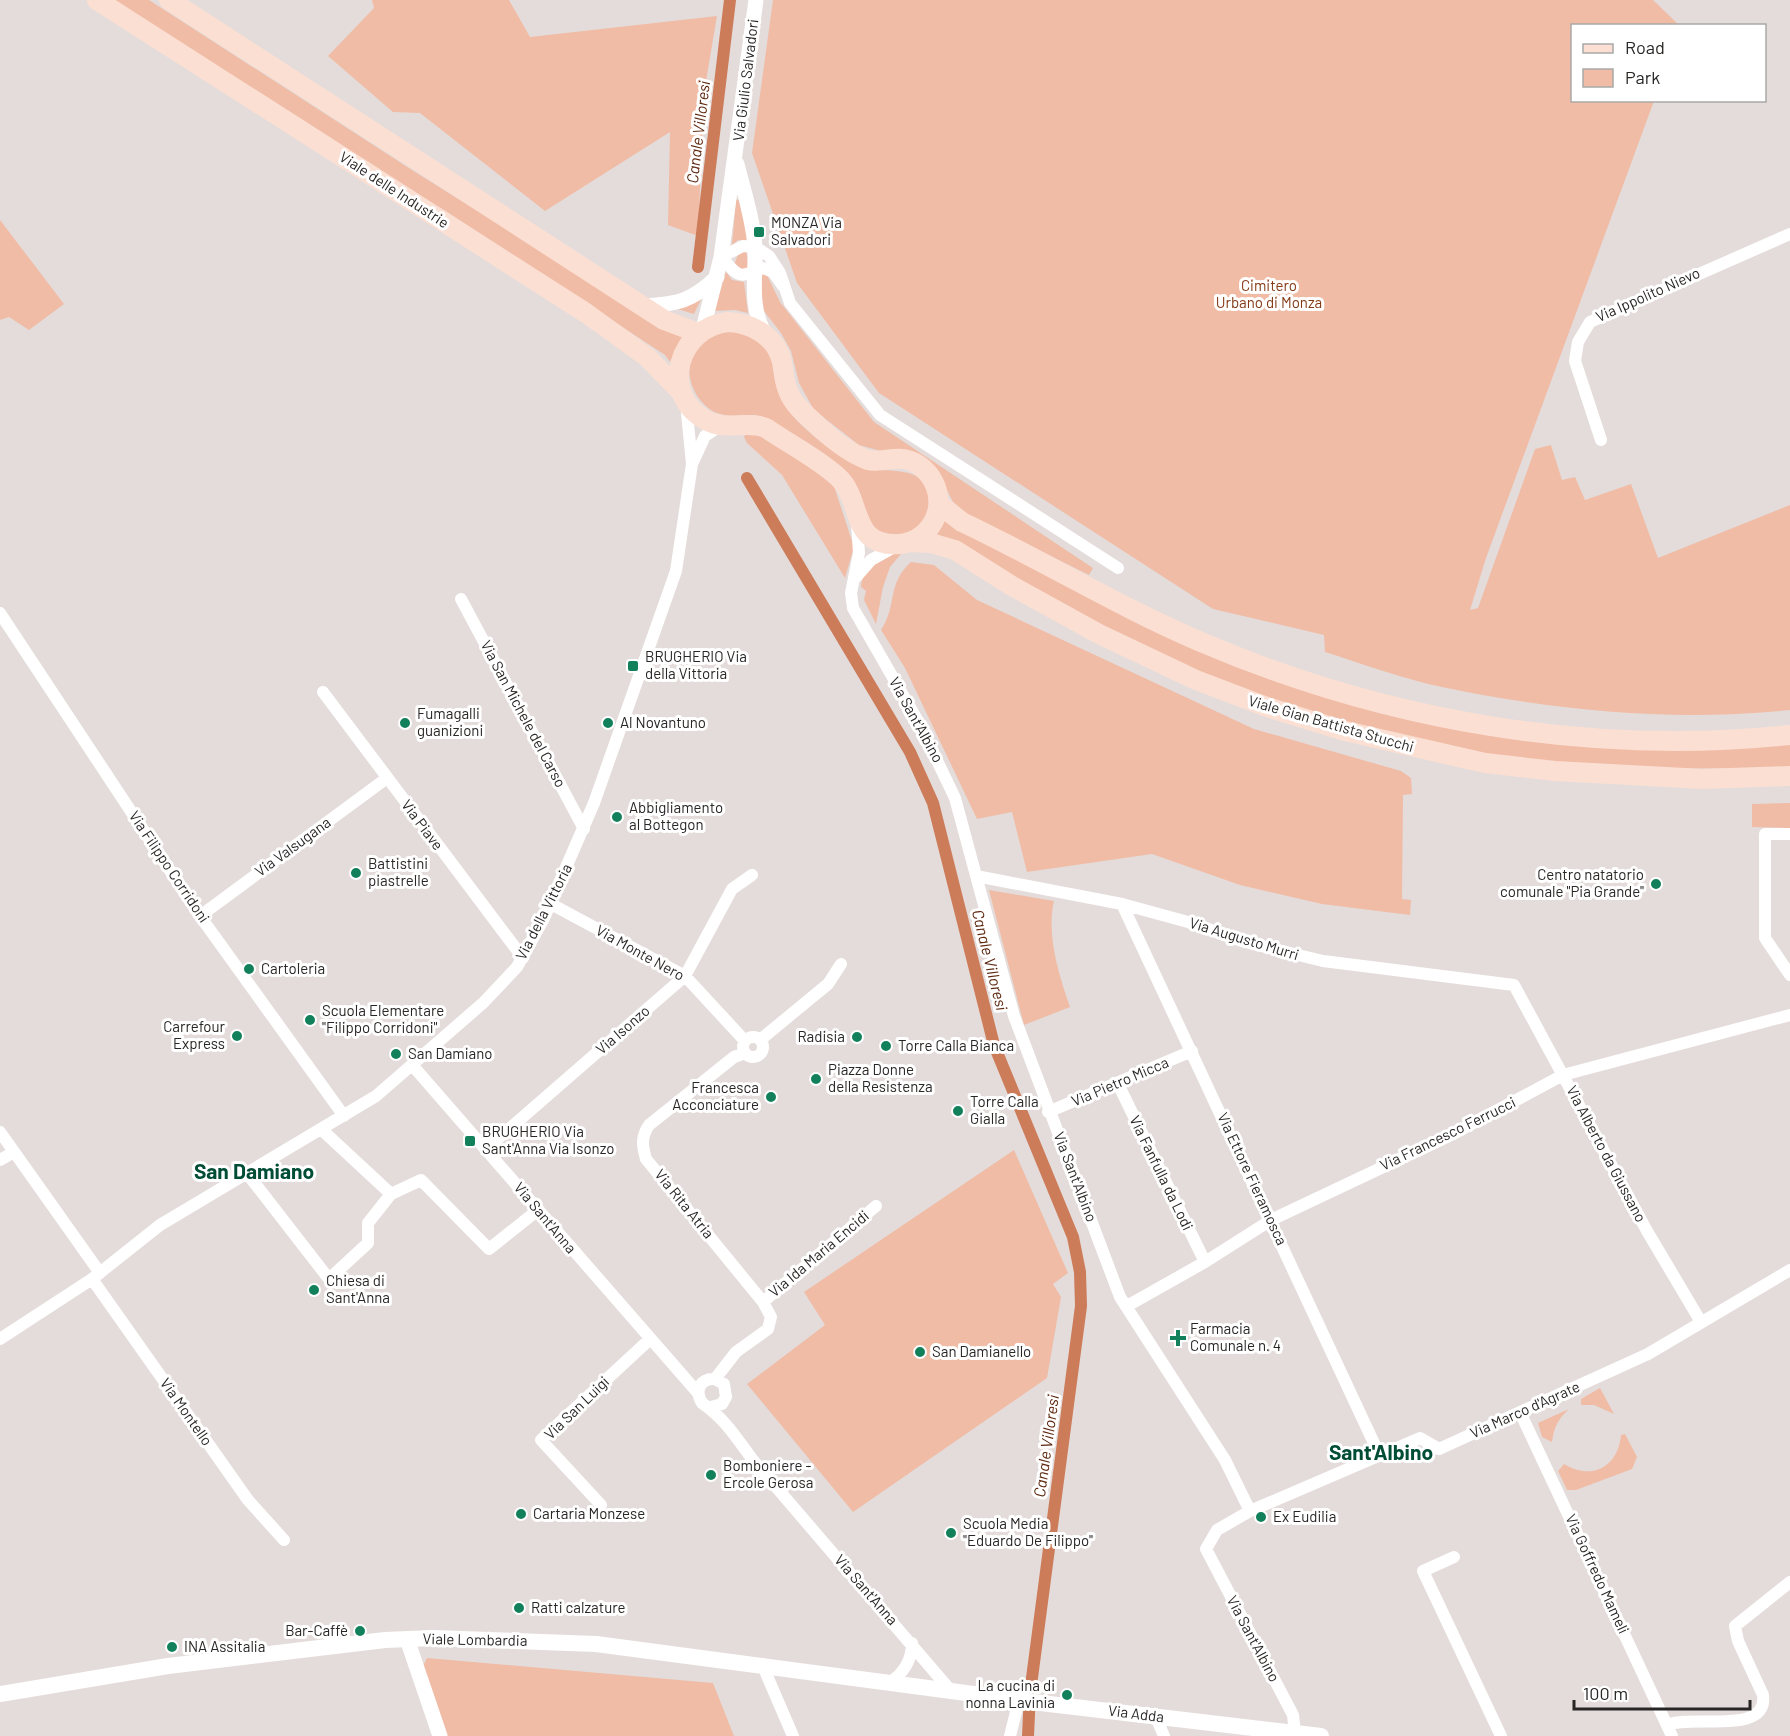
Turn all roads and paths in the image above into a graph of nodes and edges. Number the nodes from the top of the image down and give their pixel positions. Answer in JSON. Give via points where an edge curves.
{"nodes":[{"id":1,"x":97,"y":0,"type":"edge"},
{"id":2,"x":169,"y":0,"type":"edge"},
{"id":3,"x":756,"y":0,"type":"edge"},
{"id":4,"x":736,"y":160,"type":"junction"},
{"id":5,"x":1790,"y":234,"type":"edge"},
{"id":6,"x":754,"y":247,"type":"junction"},
{"id":7,"x":721,"y":258,"type":"junction"},
{"id":8,"x":754,"y":272,"type":"junction"},
{"id":9,"x":717,"y":277,"type":"junction"},
{"id":10,"x":783,"y":286,"type":"junction"},
{"id":11,"x":645,"y":306,"type":"junction"},
{"id":12,"x":701,"y":331,"type":"junction"},
{"id":13,"x":765,"y":334,"type":"junction"},
{"id":14,"x":683,"y":396,"type":"junction"},
{"id":15,"x":720,"y":426,"type":"junction"},
{"id":16,"x":1601,"y":440,"type":"dead end"},
{"id":17,"x":692,"y":464,"type":"junction"},
{"id":18,"x":939,"y":504,"type":"junction"},
{"id":19,"x":856,"y":516,"type":"junction"},
{"id":20,"x":906,"y":543,"type":"junction"},
{"id":21,"x":1118,"y":568,"type":"dead end"},
{"id":22,"x":856,"y":578,"type":"junction"},
{"id":23,"x":461,"y":599,"type":"dead end"},
{"id":24,"x":0,"y":614,"type":"edge"},
{"id":25,"x":323,"y":692,"type":"dead end"},
{"id":26,"x":1790,"y":735,"type":"edge"},
{"id":27,"x":1790,"y":776,"type":"edge"},
{"id":28,"x":387,"y":778,"type":"junction"},
{"id":29,"x":584,"y":829,"type":"junction"},
{"id":30,"x":1790,"y":834,"type":"edge"},
{"id":31,"x":752,"y":875,"type":"dead end"},
{"id":32,"x":976,"y":876,"type":"junction"},
{"id":33,"x":551,"y":904,"type":"junction"},
{"id":34,"x":1122,"y":904,"type":"junction"},
{"id":35,"x":200,"y":916,"type":"junction"},
{"id":36,"x":523,"y":958,"type":"junction"},
{"id":37,"x":841,"y":964,"type":"dead end"},
{"id":38,"x":1790,"y":975,"type":"edge"},
{"id":39,"x":685,"y":976,"type":"junction"},
{"id":40,"x":1514,"y":986,"type":"joint"},
{"id":41,"x":1790,"y":1015,"type":"edge"},
{"id":42,"x":760,"y":1040,"type":"junction"},
{"id":43,"x":745,"y":1047,"type":"junction"},
{"id":44,"x":1192,"y":1051,"type":"junction"},
{"id":45,"x":413,"y":1066,"type":"junction"},
{"id":46,"x":1563,"y":1075,"type":"junction"},
{"id":47,"x":1118,"y":1084,"type":"junction"},
{"id":48,"x":1048,"y":1112,"type":"junction"},
{"id":49,"x":344,"y":1116,"type":"junction"},
{"id":50,"x":322,"y":1130,"type":"junction"},
{"id":51,"x":0,"y":1132,"type":"edge"},
{"id":52,"x":486,"y":1149,"type":"junction"},
{"id":53,"x":14,"y":1152,"type":"junction"},
{"id":54,"x":0,"y":1160,"type":"edge"},
{"id":55,"x":246,"y":1172,"type":"junction"},
{"id":56,"x":391,"y":1194,"type":"junction"},
{"id":57,"x":876,"y":1206,"type":"dead end"},
{"id":58,"x":538,"y":1210,"type":"junction"},
{"id":59,"x":1271,"y":1220,"type":"junction"},
{"id":60,"x":1205,"y":1262,"type":"junction"},
{"id":61,"x":1790,"y":1270,"type":"edge"},
{"id":62,"x":96,"y":1276,"type":"junction"},
{"id":63,"x":763,"y":1302,"type":"junction"},
{"id":64,"x":1127,"y":1305,"type":"junction"},
{"id":65,"x":1701,"y":1322,"type":"junction"},
{"id":66,"x":0,"y":1339,"type":"edge"},
{"id":67,"x":649,"y":1340,"type":"junction"},
{"id":68,"x":676,"y":1370,"type":"junction"},
{"id":69,"x":715,"y":1381,"type":"junction"},
{"id":70,"x":698,"y":1393,"type":"junction"},
{"id":71,"x":724,"y":1401,"type":"junction"},
{"id":72,"x":711,"y":1407,"type":"junction"},
{"id":73,"x":1520,"y":1412,"type":"junction"},
{"id":74,"x":728,"y":1426,"type":"junction"},
{"id":75,"x":1380,"y":1456,"type":"junction"},
{"id":76,"x":601,"y":1505,"type":"dead end"},
{"id":77,"x":1250,"y":1511,"type":"junction"},
{"id":78,"x":284,"y":1540,"type":"dead end"},
{"id":79,"x":1454,"y":1557,"type":"dead end"},
{"id":80,"x":1790,"y":1582,"type":"edge"},
{"id":81,"x":406,"y":1639,"type":"junction"},
{"id":82,"x":912,"y":1643,"type":"junction"},
{"id":83,"x":762,"y":1664,"type":"junction"},
{"id":84,"x":889,"y":1683,"type":"junction"},
{"id":85,"x":951,"y":1691,"type":"junction"},
{"id":86,"x":0,"y":1694,"type":"edge"},
{"id":87,"x":1023,"y":1700,"type":"junction"},
{"id":88,"x":1156,"y":1717,"type":"junction"},
{"id":89,"x":1670,"y":1730,"type":"edge"},
{"id":90,"x":1295,"y":1733,"type":"junction"},
{"id":91,"x":440,"y":1736,"type":"edge"},
{"id":92,"x":793,"y":1736,"type":"edge"},
{"id":93,"x":1010,"y":1736,"type":"edge"},
{"id":94,"x":1164,"y":1736,"type":"edge"},
{"id":95,"x":1321,"y":1736,"type":"edge"},
{"id":96,"x":1501,"y":1736,"type":"edge"}],
"edges":[{"from":1,"to":14,"type":"main road","name":"Viale delle Industrie","via":[[586,313],[651,360]]},
{"from":2,"to":11,"type":"main road"},
{"from":3,"to":4,"type":"street","name":"Via Giulio Salvadori"},
{"from":4,"to":6,"type":"street","name":"Via Giulio Salvadori"},
{"from":4,"to":7,"type":"street","name":"Via Giulio Salvadori"},
{"from":5,"to":16,"type":"street","name":"Via Ippolito Nievo","via":[[1590,321],[1578,342],[1575,361]]},
{"from":6,"to":7,"type":"street","via":[[740,247]]},
{"from":6,"to":8,"type":"street","name":"Via Giulio Salvadori"},
{"from":6,"to":10,"type":"street","via":[[775,265]]},
{"from":7,"to":8,"type":"street","via":[[735,274],[745,276]]},
{"from":7,"to":9,"type":"street","name":"Via Giulio Salvadori"},
{"from":8,"to":10,"type":"street","via":[[763,268],[773,272]]},
{"from":8,"to":13,"type":"street","name":"Via Giulio Salvadori","via":[[754,306]]},
{"from":9,"to":11,"type":"street","via":[[692,298]]},
{"from":9,"to":12,"type":"street","name":"Via Giulio Salvadori"},
{"from":10,"to":21,"type":"street","via":[[790,303],[880,415]]},
{"from":11,"to":12,"type":"main road","via":[[675,326]]},
{"from":12,"to":13,"type":"main road","via":[[715,324],[735,322]]},
{"from":12,"to":14,"type":"main road","via":[[680,360]]},
{"from":13,"to":18,"type":"main road","via":[[780,356],[795,404],[832,438],[864,458],[899,458],[919,465],[934,481]]},
{"from":14,"to":15,"type":"main road","via":[[702,418]]},
{"from":14,"to":17,"type":"street"},
{"from":15,"to":17,"type":"street","via":[[705,436]]},
{"from":15,"to":19,"type":"main road","name":"Viale Gian Battista Stucchi","via":[[766,428],[838,477],[849,493]]},
{"from":17,"to":29,"type":"street","name":"Via della Vittoria","via":[[678,563]]},
{"from":18,"to":20,"type":"main road","via":[[930,527]]},
{"from":18,"to":26,"type":"main road","via":[[962,522],[1161,624],[1305,682],[1364,699],[1505,729],[1576,736],[1680,742]]},
{"from":19,"to":20,"type":"main road","name":"Viale Gian Battista Stucchi","via":[[864,530],[877,540]]},
{"from":19,"to":22,"type":"street","name":"Via Sant'Albino"},
{"from":20,"to":22,"type":"street","via":[[876,556]]},
{"from":20,"to":27,"type":"main road","name":"Viale Gian Battista Stucchi","via":[[936,544],[958,551],[1079,624],[1196,680],[1345,731],[1485,763],[1555,771],[1703,779]]},
{"from":22,"to":32,"type":"street","name":"Via Sant'Albino","via":[[851,593],[853,608],[940,762],[955,798]]},
{"from":23,"to":29,"type":"street","name":"Via San Michele del Carso"},
{"from":24,"to":35,"type":"street","name":"Via Filippo Corridoni"},
{"from":25,"to":28,"type":"street","name":"Via Piave"},
{"from":28,"to":35,"type":"street","name":"Via Valsugana"},
{"from":28,"to":36,"type":"street","name":"Via Piave"},
{"from":29,"to":33,"type":"street","name":"Via della Vittoria"},
{"from":30,"to":38,"type":"street","via":[[1765,834],[1765,938]]},
{"from":31,"to":39,"type":"street","name":"Via Isonzo","via":[[732,889]]},
{"from":32,"to":34,"type":"street","name":"Via Augusto Murri"},
{"from":32,"to":48,"type":"street","name":"Via Sant'Albino","via":[[1014,1016]]},
{"from":33,"to":36,"type":"street","name":"Via della Vittoria"},
{"from":33,"to":39,"type":"street","name":"Via Monte Nero"},
{"from":34,"to":40,"type":"street","name":"Via Augusto Murri","via":[[1294,955]]},
{"from":34,"to":44,"type":"street","name":"Via Ettore Fieramosca"},
{"from":35,"to":49,"type":"street","name":"Via Filippo Corridoni"},
{"from":36,"to":45,"type":"street","name":"Via della Vittoria","via":[[502,986]]},
{"from":37,"to":42,"type":"street","via":[[828,984]]},
{"from":39,"to":43,"type":"street","name":"Via Monte Nero"},
{"from":39,"to":52,"type":"street","name":"Via Isonzo"},
{"from":40,"to":46,"type":"street","name":"Via Alberto da Giussano"},
{"from":41,"to":46,"type":"street","name":"Via Francesco Ferrucci"},
{"from":42,"to":43,"type":"street","via":[[751,1037]]},
{"from":42,"to":43,"type":"street","via":[[760,1055],[750,1057]]},
{"from":43,"to":63,"type":"street","name":"Via Rita Atria","via":[[649,1125],[642,1147],[646,1159]]},
{"from":44,"to":47,"type":"street","name":"Via Pietro Micca"},
{"from":44,"to":59,"type":"street","name":"Via Ettore Fieramosca"},
{"from":45,"to":49,"type":"street","name":"Via della Vittoria"},
{"from":45,"to":52,"type":"street","name":"Via Sant'Anna"},
{"from":46,"to":59,"type":"street","name":"Via Francesco Ferrucci","via":[[1455,1133]]},
{"from":46,"to":65,"type":"street","name":"Via Alberto da Giussano"},
{"from":47,"to":48,"type":"street","name":"Via Pietro Micca"},
{"from":47,"to":60,"type":"street","name":"Via Fanfulla da Lodi"},
{"from":48,"to":64,"type":"street","name":"Via Sant'Albino","via":[[1120,1297]]},
{"from":49,"to":50,"type":"street","name":"Via della Vittoria"},
{"from":50,"to":55,"type":"street","name":"Via della Vittoria"},
{"from":50,"to":56,"type":"street"},
{"from":51,"to":53,"type":"street","name":"Via Montello"},
{"from":52,"to":58,"type":"street","name":"Via Sant'Anna"},
{"from":53,"to":54,"type":"street"},
{"from":53,"to":62,"type":"street","name":"Via Montello"},
{"from":55,"to":56,"type":"street","via":[[329,1279],[368,1243],[368,1223]]},
{"from":55,"to":62,"type":"street","name":"Via della Vittoria","via":[[149,1232]]},
{"from":56,"to":58,"type":"street","via":[[421,1180],[489,1249]]},
{"from":57,"to":63,"type":"street","name":"Via Ida Maria Encidi"},
{"from":58,"to":67,"type":"street","name":"Via Sant'Anna"},
{"from":59,"to":60,"type":"street","name":"Via Francesco Ferrucci"},
{"from":59,"to":75,"type":"street","name":"Via Ettore Fieramosca"},
{"from":60,"to":64,"type":"street","name":"Via Francesco Ferrucci"},
{"from":61,"to":65,"type":"street","name":"Via Marco d'Agrate"},
{"from":62,"to":66,"type":"street","name":"Via della Vittoria"},
{"from":62,"to":78,"type":"street","name":"Via Montello","via":[[248,1500]]},
{"from":63,"to":69,"type":"street","name":"Via Rita Atria","via":[[770,1313],[770,1327],[736,1352]]},
{"from":64,"to":77,"type":"street","name":"Via Sant'Albino","via":[[1225,1460]]},
{"from":65,"to":73,"type":"street","name":"Via Marco d'Agrate","via":[[1648,1354]]},
{"from":67,"to":68,"type":"street","name":"Via Sant'Anna"},
{"from":67,"to":76,"type":"street","name":"Via San Luigi","via":[[541,1440]]},
{"from":68,"to":69,"type":"street","name":"Via Sant'Anna"},
{"from":68,"to":70,"type":"street","name":"Via Sant'Anna"},
{"from":69,"to":70,"type":"street"},
{"from":69,"to":71,"type":"street","name":"Via Sant'Anna","via":[[727,1393]]},
{"from":70,"to":72,"type":"street","name":"Via Sant'Anna","via":[[702,1403]]},
{"from":71,"to":72,"type":"street"},
{"from":71,"to":74,"type":"street","name":"Via Sant'Anna"},
{"from":72,"to":74,"type":"street","name":"Via Sant'Anna"},
{"from":73,"to":75,"type":"street","name":"Via Marco d'Agrate","via":[[1439,1449],[1420,1438]]},
{"from":73,"to":89,"type":"street","name":"Via Goffredo Mameli"},
{"from":74,"to":82,"type":"street","name":"Via Sant'Anna","via":[[752,1459]]},
{"from":75,"to":77,"type":"street","name":"Via Marco d'Agrate"},
{"from":77,"to":90,"type":"street","name":"Via Sant'Albino","via":[[1217,1530],[1206,1549],[1293,1715]]},
{"from":79,"to":96,"type":"street","via":[[1423,1571]]},
{"from":80,"to":89,"type":"street","via":[[1735,1626],[1764,1697],[1759,1713],[1748,1721],[1684,1720]]},
{"from":81,"to":83,"type":"main road","name":"Viale Lombardia","via":[[596,1644]]},
{"from":81,"to":86,"type":"main road","name":"Viale Lombardia","via":[[168,1666]]},
{"from":81,"to":91,"type":"street"},
{"from":82,"to":84,"type":"street","via":[[912,1652],[900,1676]]},
{"from":82,"to":85,"type":"street","name":"Via Sant'Anna"},
{"from":83,"to":84,"type":"main road","name":"Viale Lombardia"},
{"from":83,"to":92,"type":"street"},
{"from":84,"to":85,"type":"main road","name":"Viale Lombardia"},
{"from":85,"to":87,"type":"main road","name":"Via Adda"},
{"from":87,"to":88,"type":"main road","name":"Via Adda"},
{"from":87,"to":93,"type":"street"},
{"from":88,"to":90,"type":"main road","name":"Via Adda"},
{"from":88,"to":94,"type":"street"},
{"from":90,"to":95,"type":"main road","name":"Via Adda"}]}
